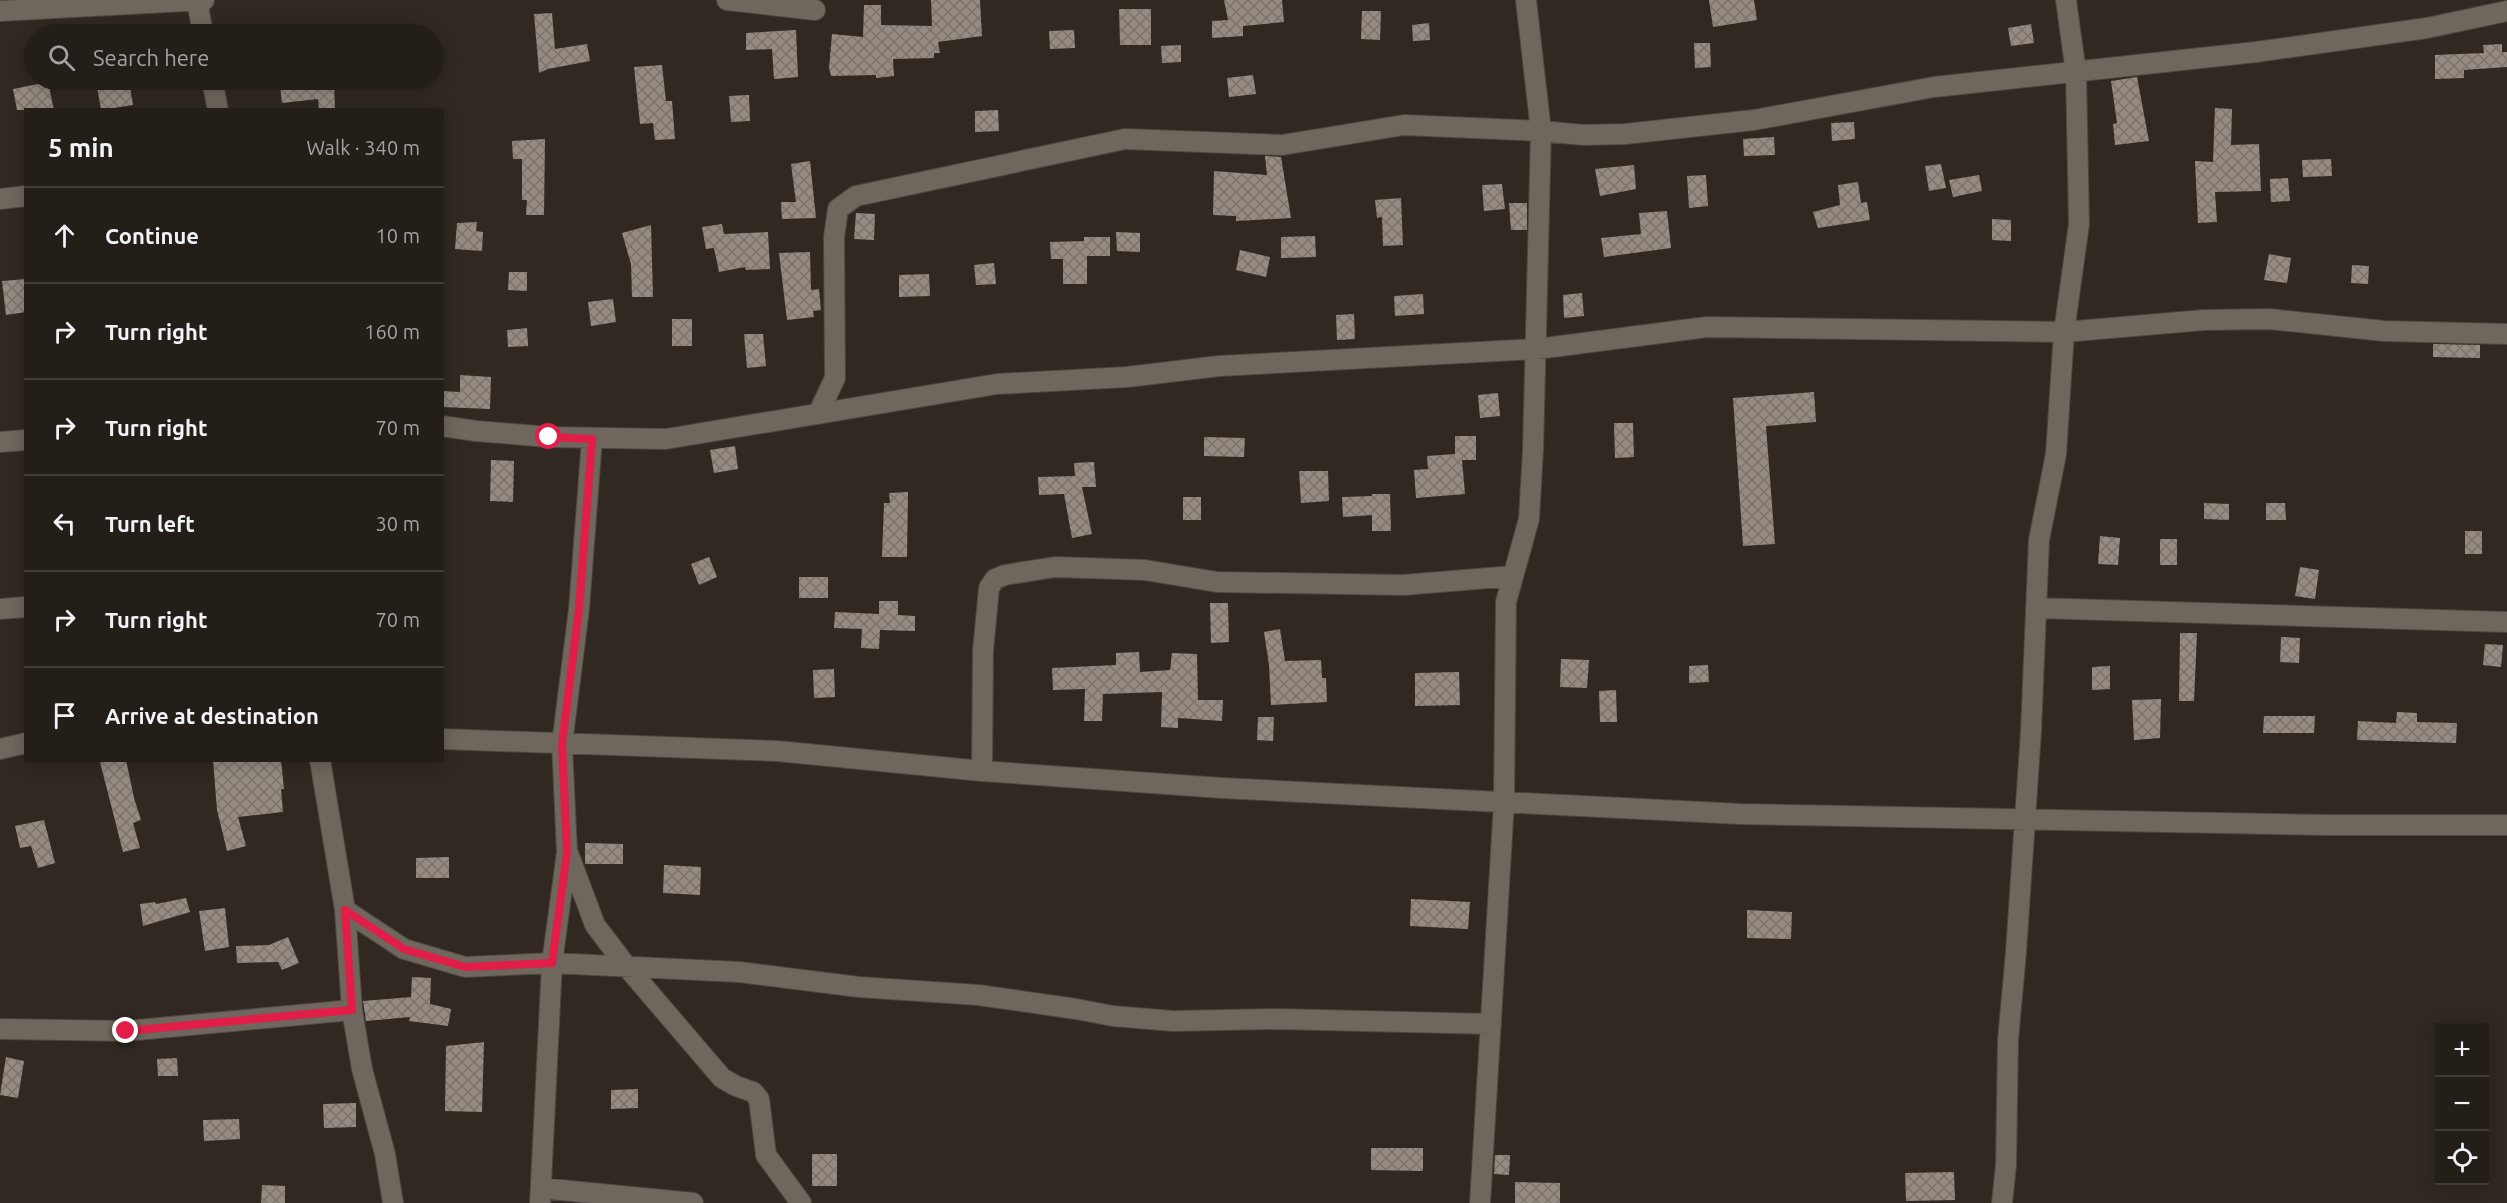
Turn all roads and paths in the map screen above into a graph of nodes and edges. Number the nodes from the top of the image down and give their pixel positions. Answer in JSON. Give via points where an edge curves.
{"nodes":[{"id":1,"x":727,"y":0,"type":"edge"},
{"id":2,"x":1526,"y":0,"type":"edge"},
{"id":3,"x":2066,"y":0,"type":"edge"},
{"id":4,"x":199,"y":1,"type":"edge"},
{"id":5,"x":815,"y":10,"type":"dead end"},
{"id":6,"x":0,"y":11,"type":"edge"},
{"id":7,"x":2507,"y":11,"type":"edge"},
{"id":8,"x":202,"y":24,"type":"edge"},
{"id":9,"x":2076,"y":73,"type":"junction"},
{"id":10,"x":214,"y":90,"type":"edge"},
{"id":11,"x":218,"y":108,"type":"edge"},
{"id":12,"x":1542,"y":131,"type":"junction"},
{"id":13,"x":24,"y":196,"type":"edge"},
{"id":14,"x":0,"y":200,"type":"edge"},
{"id":15,"x":2064,"y":332,"type":"junction"},
{"id":16,"x":2507,"y":334,"type":"edge"},
{"id":17,"x":1537,"y":350,"type":"junction"},
{"id":18,"x":818,"y":414,"type":"junction"},
{"id":19,"x":444,"y":426,"type":"edge"},
{"id":20,"x":592,"y":439,"type":"junction"},
{"id":21,"x":24,"y":440,"type":"edge"},
{"id":22,"x":0,"y":442,"type":"edge"},
{"id":23,"x":1513,"y":576,"type":"junction"},
{"id":24,"x":24,"y":607,"type":"edge"},
{"id":25,"x":2036,"y":608,"type":"junction"},
{"id":26,"x":0,"y":609,"type":"edge"},
{"id":27,"x":2507,"y":622,"type":"edge"},
{"id":28,"x":444,"y":739,"type":"edge"},
{"id":29,"x":24,"y":743,"type":"edge"},
{"id":30,"x":562,"y":744,"type":"junction"},
{"id":31,"x":0,"y":749,"type":"edge"},
{"id":32,"x":320,"y":762,"type":"edge"},
{"id":33,"x":982,"y":771,"type":"junction"},
{"id":34,"x":1504,"y":802,"type":"junction"},
{"id":35,"x":2025,"y":820,"type":"junction"},
{"id":36,"x":2507,"y":825,"type":"edge"},
{"id":37,"x":567,"y":852,"type":"junction"},
{"id":38,"x":345,"y":910,"type":"junction"},
{"id":39,"x":552,"y":963,"type":"junction"},
{"id":40,"x":627,"y":967,"type":"junction"},
{"id":41,"x":352,"y":1010,"type":"junction"},
{"id":42,"x":1491,"y":1024,"type":"junction"},
{"id":43,"x":0,"y":1029,"type":"edge"},
{"id":44,"x":540,"y":1196,"type":"edge"},
{"id":45,"x":393,"y":1203,"type":"edge"},
{"id":46,"x":693,"y":1203,"type":"edge"},
{"id":47,"x":801,"y":1203,"type":"edge"},
{"id":48,"x":1480,"y":1203,"type":"edge"},
{"id":49,"x":2002,"y":1203,"type":"edge"}],
"edges":[{"from":1,"to":5,"type":"street"},
{"from":2,"to":12,"type":"street"},
{"from":3,"to":9,"type":"street"},
{"from":4,"to":6,"type":"street"},
{"from":4,"to":8,"type":"street"},
{"from":7,"to":9,"type":"street","via":[[2427,28]]},
{"from":9,"to":12,"type":"street","via":[[1935,87],[1754,120],[1649,132],[1584,135]]},
{"from":9,"to":15,"type":"street","via":[[2079,225]]},
{"from":10,"to":11,"type":"street"},
{"from":12,"to":17,"type":"street"},
{"from":12,"to":18,"type":"street","via":[[1404,125],[1282,145],[1125,139],[856,196],[838,209],[834,237],[835,378]]},
{"from":13,"to":14,"type":"street"},
{"from":15,"to":16,"type":"street","via":[[2269,318],[2384,331]]},
{"from":15,"to":17,"type":"street","via":[[1707,327]]},
{"from":15,"to":25,"type":"street","via":[[2055,454],[2039,540]]},
{"from":17,"to":18,"type":"street","via":[[1219,366],[1127,377],[997,384]]},
{"from":17,"to":23,"type":"street","via":[[1529,519]]},
{"from":18,"to":20,"type":"street","via":[[666,439]]},
{"from":19,"to":20,"type":"street"},
{"from":20,"to":30,"type":"street","via":[[579,609]]},
{"from":21,"to":22,"type":"street"},
{"from":23,"to":33,"type":"street","via":[[1403,585],[1217,582],[1145,570],[1055,567],[1005,575],[995,579],[989,588],[983,651]]},
{"from":23,"to":34,"type":"street","via":[[1506,602]]},
{"from":24,"to":26,"type":"street"},
{"from":25,"to":27,"type":"street"},
{"from":25,"to":35,"type":"street"},
{"from":28,"to":30,"type":"street"},
{"from":29,"to":31,"type":"street"},
{"from":30,"to":33,"type":"street","via":[[777,751]]},
{"from":30,"to":37,"type":"street"},
{"from":32,"to":38,"type":"street"},
{"from":33,"to":34,"type":"street"},
{"from":34,"to":35,"type":"street"},
{"from":34,"to":42,"type":"street"},
{"from":35,"to":36,"type":"street"},
{"from":35,"to":49,"type":"street","via":[[2008,1040]]},
{"from":37,"to":39,"type":"street"},
{"from":37,"to":40,"type":"street","via":[[595,925]]},
{"from":38,"to":39,"type":"street","via":[[404,949],[465,967]]},
{"from":38,"to":41,"type":"street"},
{"from":39,"to":40,"type":"street"},
{"from":39,"to":44,"type":"street"},
{"from":40,"to":42,"type":"street","via":[[739,972],[859,987],[978,995],[1173,1021]]},
{"from":40,"to":47,"type":"street","via":[[722,1078],[753,1092],[759,1100],[766,1155]]},
{"from":41,"to":43,"type":"street","via":[[126,1031]]},
{"from":41,"to":45,"type":"street"},
{"from":42,"to":48,"type":"street"},
{"from":44,"to":46,"type":"street"}]}
